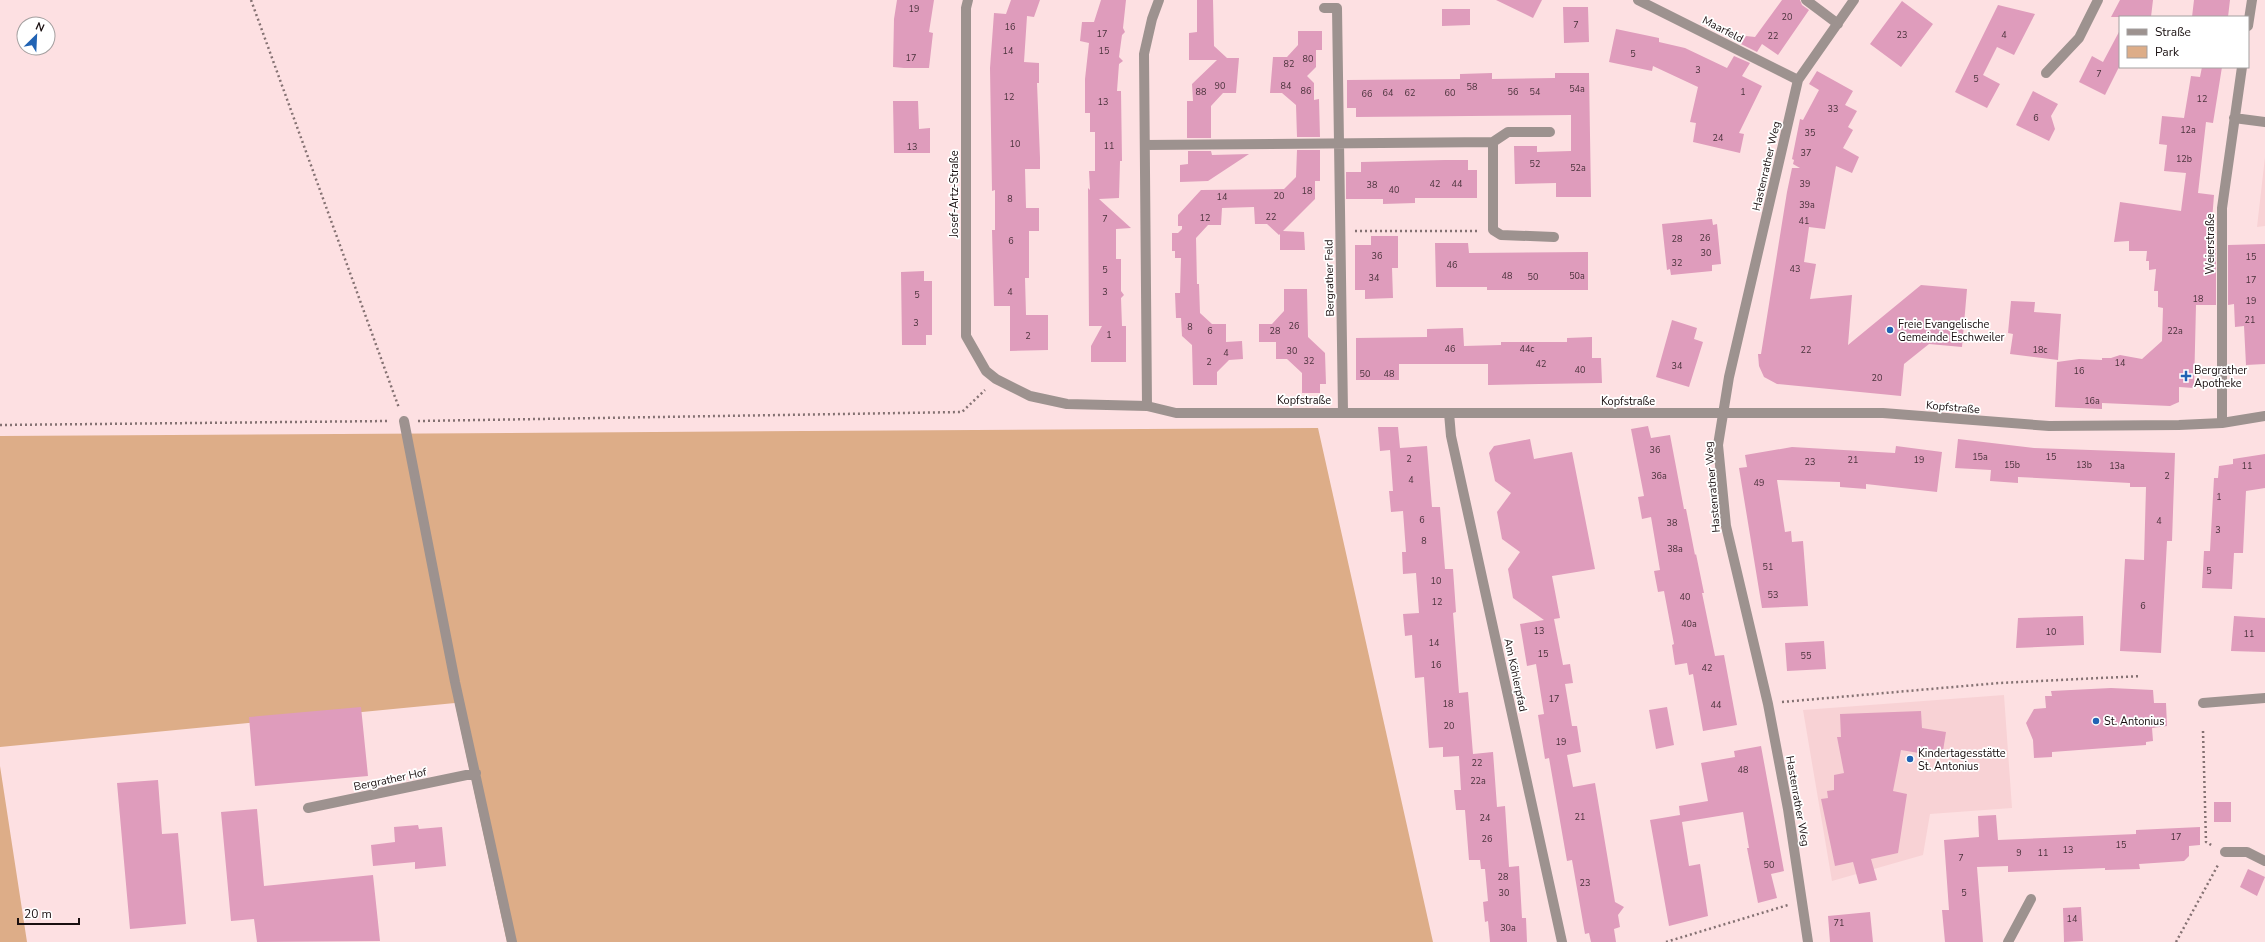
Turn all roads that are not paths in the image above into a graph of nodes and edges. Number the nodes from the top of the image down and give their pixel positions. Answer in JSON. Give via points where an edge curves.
{"nodes":[{"id":1,"x":968,"y":0,"type":"edge"},
{"id":2,"x":1159,"y":0,"type":"edge"},
{"id":3,"x":1638,"y":0,"type":"edge"},
{"id":4,"x":1806,"y":0,"type":"edge"},
{"id":5,"x":1854,"y":0,"type":"edge"},
{"id":6,"x":2098,"y":0,"type":"edge"},
{"id":7,"x":2252,"y":0,"type":"edge"},
{"id":8,"x":1324,"y":8,"type":"dead end"},
{"id":9,"x":2249,"y":20,"type":"edge"},
{"id":10,"x":1838,"y":24,"type":"junction"},
{"id":11,"x":2242,"y":68,"type":"edge"},
{"id":12,"x":2046,"y":73,"type":"dead end"},
{"id":13,"x":1798,"y":80,"type":"junction"},
{"id":14,"x":2234,"y":118,"type":"junction"},
{"id":15,"x":2265,"y":122,"type":"edge"},
{"id":16,"x":1550,"y":132,"type":"dead end"},
{"id":17,"x":1493,"y":142,"type":"junction"},
{"id":18,"x":1340,"y":143,"type":"junction"},
{"id":19,"x":1145,"y":145,"type":"junction"},
{"id":20,"x":1554,"y":237,"type":"dead end"},
{"id":21,"x":996,"y":379,"type":"joint"},
{"id":22,"x":1147,"y":406,"type":"junction"},
{"id":23,"x":1343,"y":412,"type":"junction"},
{"id":24,"x":1449,"y":413,"type":"junction"},
{"id":25,"x":1723,"y":413,"type":"junction"},
{"id":26,"x":2265,"y":416,"type":"edge"},
{"id":27,"x":404,"y":421,"type":"road end"},
{"id":28,"x":2222,"y":423,"type":"junction"},
{"id":29,"x":2265,"y":698,"type":"edge"},
{"id":30,"x":2203,"y":703,"type":"dead end"},
{"id":31,"x":476,"y":773,"type":"junction"},
{"id":32,"x":308,"y":808,"type":"dead end"},
{"id":33,"x":2226,"y":852,"type":"road end"},
{"id":34,"x":2265,"y":861,"type":"edge"},
{"id":35,"x":2031,"y":899,"type":"dead end"},
{"id":36,"x":512,"y":942,"type":"edge"},
{"id":37,"x":1562,"y":942,"type":"edge"},
{"id":38,"x":1808,"y":942,"type":"edge"},
{"id":39,"x":2008,"y":942,"type":"edge"}],
"edges":[{"from":1,"to":21,"type":"street","name":"Josef-Artz-Straße","via":[[966,336],[986,371]]},
{"from":2,"to":19,"type":"street","via":[[1144,54]]},
{"from":3,"to":13,"type":"street","name":"Maarfeld"},
{"from":4,"to":10,"type":"street"},
{"from":5,"to":10,"type":"street","name":"Hastenrather Weg"},
{"from":6,"to":12,"type":"street","via":[[2079,38]]},
{"from":7,"to":9,"type":"street"},
{"from":8,"to":18,"type":"street","name":"Bergrather Feld","via":[[1338,8]]},
{"from":10,"to":13,"type":"street","name":"Hastenrather Weg"},
{"from":11,"to":14,"type":"street","name":"Weierstraße"},
{"from":13,"to":25,"type":"street","name":"Hastenrather Weg","via":[[1730,370]]},
{"from":14,"to":15,"type":"street"},
{"from":14,"to":28,"type":"street","name":"Weierstraße","via":[[2222,208]]},
{"from":16,"to":17,"type":"street","via":[[1508,132]]},
{"from":17,"to":18,"type":"street"},
{"from":17,"to":20,"type":"street","via":[[1493,230],[1501,235]]},
{"from":18,"to":19,"type":"street"},
{"from":18,"to":23,"type":"street","name":"Bergrather Feld"},
{"from":19,"to":22,"type":"street"},
{"from":21,"to":22,"type":"street","name":"Kopfstraße","via":[[1030,396],[1067,404]]},
{"from":22,"to":23,"type":"street","name":"Kopfstraße","via":[[1176,412]]},
{"from":23,"to":24,"type":"street","name":"Kopfstraße"},
{"from":24,"to":25,"type":"street","name":"Kopfstraße"},
{"from":24,"to":37,"type":"street","name":"Am Köhlerpfad","via":[[1451,436]]},
{"from":25,"to":28,"type":"street","name":"Kopfstraße","via":[[1883,413],[2049,426]]},
{"from":25,"to":38,"type":"street","name":"Hastenrather Weg","via":[[1718,445],[1726,526],[1768,704],[1788,809]]},
{"from":26,"to":28,"type":"street","name":"Kopfstraße"},
{"from":27,"to":31,"type":"street","via":[[455,682]]},
{"from":29,"to":30,"type":"street"},
{"from":31,"to":32,"type":"street","name":"Bergrather Hof"},
{"from":31,"to":36,"type":"street"},
{"from":33,"to":34,"type":"street","via":[[2247,852]]},
{"from":35,"to":39,"type":"street"}]}
